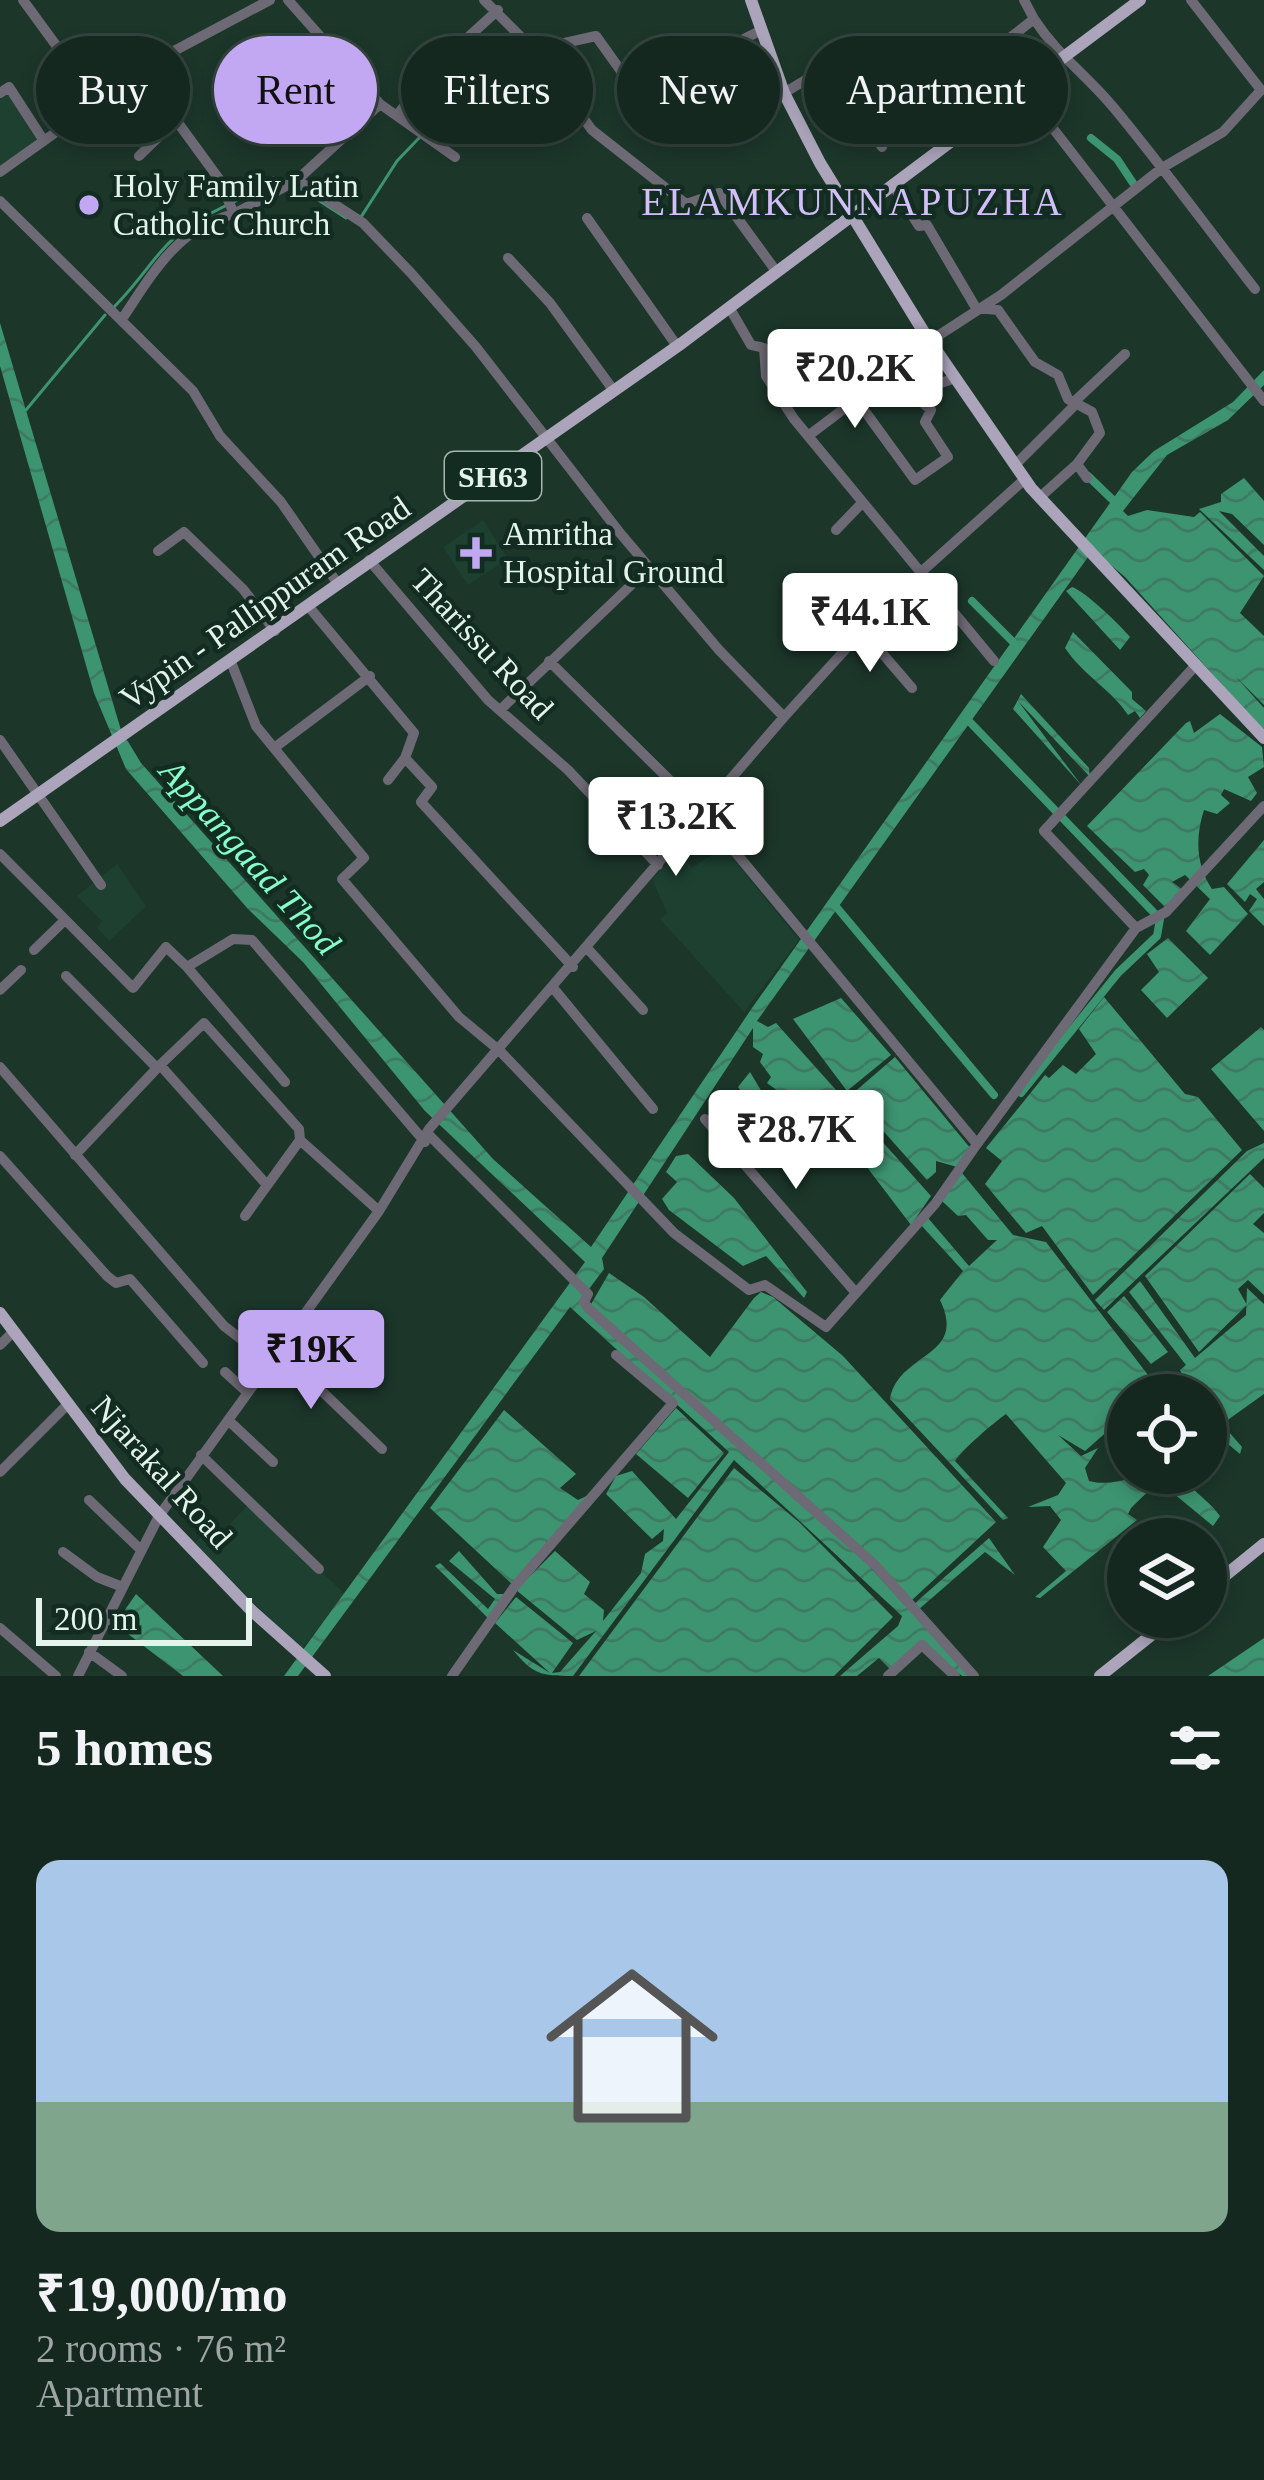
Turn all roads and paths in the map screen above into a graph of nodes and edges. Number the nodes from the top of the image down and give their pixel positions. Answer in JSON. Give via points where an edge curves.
{"nodes":[{"id":1,"x":23,"y":0,"type":"edge"},
{"id":2,"x":270,"y":0,"type":"edge"},
{"id":3,"x":288,"y":0,"type":"edge"},
{"id":4,"x":484,"y":0,"type":"edge"},
{"id":5,"x":751,"y":0,"type":"edge"},
{"id":6,"x":1024,"y":0,"type":"edge"},
{"id":7,"x":1140,"y":0,"type":"edge"},
{"id":8,"x":1191,"y":0,"type":"edge"},
{"id":9,"x":498,"y":10,"type":"junction"},
{"id":10,"x":1034,"y":19,"type":"junction"},
{"id":11,"x":762,"y":30,"type":"junction"},
{"id":12,"x":49,"y":36,"type":"edge"},
{"id":13,"x":521,"y":36,"type":"edge"},
{"id":14,"x":592,"y":36,"type":"edge"},
{"id":15,"x":1012,"y":36,"type":"edge"},
{"id":16,"x":1045,"y":36,"type":"edge"},
{"id":17,"x":190,"y":43,"type":"edge"},
{"id":18,"x":1068,"y":55,"type":"edge"},
{"id":19,"x":1068,"y":66,"type":"edge"},
{"id":20,"x":3,"y":86,"type":"edge"},
{"id":21,"x":1263,"y":90,"type":"edge"},
{"id":22,"x":784,"y":93,"type":"junction"},
{"id":23,"x":380,"y":104,"type":"junction"},
{"id":24,"x":397,"y":115,"type":"junction"},
{"id":25,"x":36,"y":129,"type":"edge"},
{"id":26,"x":593,"y":131,"type":"edge"},
{"id":27,"x":190,"y":134,"type":"edge"},
{"id":28,"x":38,"y":144,"type":"edge"},
{"id":29,"x":151,"y":144,"type":"edge"},
{"id":30,"x":949,"y":144,"type":"edge"},
{"id":31,"x":1063,"y":144,"type":"edge"},
{"id":32,"x":881,"y":146,"type":"dead end"},
{"id":33,"x":139,"y":156,"type":"dead end"},
{"id":34,"x":455,"y":158,"type":"dead end"},
{"id":35,"x":1162,"y":168,"type":"junction"},
{"id":36,"x":0,"y":172,"type":"edge"},
{"id":37,"x":297,"y":180,"type":"junction"},
{"id":38,"x":894,"y":187,"type":"junction"},
{"id":39,"x":0,"y":201,"type":"edge"},
{"id":40,"x":231,"y":207,"type":"junction"},
{"id":41,"x":1114,"y":207,"type":"junction"},
{"id":42,"x":854,"y":217,"type":"junction"},
{"id":43,"x":586,"y":218,"type":"dead end"},
{"id":44,"x":508,"y":258,"type":"dead end"},
{"id":45,"x":776,"y":272,"type":"junction"},
{"id":46,"x":1256,"y":289,"type":"dead end"},
{"id":47,"x":729,"y":307,"type":"junction"},
{"id":48,"x":976,"y":308,"type":"junction"},
{"id":49,"x":122,"y":319,"type":"junction"},
{"id":50,"x":930,"y":341,"type":"junction"},
{"id":51,"x":677,"y":346,"type":"junction"},
{"id":52,"x":1125,"y":354,"type":"dead end"},
{"id":53,"x":768,"y":358,"type":"junction"},
{"id":54,"x":797,"y":359,"type":"dead end"},
{"id":55,"x":843,"y":365,"type":"dead end"},
{"id":56,"x":956,"y":378,"type":"junction"},
{"id":57,"x":874,"y":386,"type":"dead end"},
{"id":58,"x":614,"y":392,"type":"junction"},
{"id":59,"x":857,"y":398,"type":"junction"},
{"id":60,"x":1261,"y":398,"type":"edge"},
{"id":61,"x":1075,"y":403,"type":"junction"},
{"id":62,"x":808,"y":436,"type":"junction"},
{"id":63,"x":545,"y":441,"type":"junction"},
{"id":64,"x":1078,"y":462,"type":"junction"},
{"id":65,"x":1015,"y":465,"type":"junction"},
{"id":66,"x":1087,"y":478,"type":"dead end"},
{"id":67,"x":1024,"y":479,"type":"junction"},
{"id":68,"x":1040,"y":498,"type":"junction"},
{"id":69,"x":862,"y":503,"type":"junction"},
{"id":70,"x":836,"y":530,"type":"dead end"},
{"id":71,"x":158,"y":551,"type":"dead end"},
{"id":72,"x":369,"y":560,"type":"junction"},
{"id":73,"x":650,"y":568,"type":"junction"},
{"id":74,"x":920,"y":575,"type":"junction"},
{"id":75,"x":338,"y":584,"type":"junction"},
{"id":76,"x":309,"y":607,"type":"junction"},
{"id":77,"x":869,"y":624,"type":"junction"},
{"id":78,"x":275,"y":631,"type":"junction"},
{"id":79,"x":994,"y":661,"type":"dead end"},
{"id":80,"x":231,"y":662,"type":"junction"},
{"id":81,"x":549,"y":662,"type":"junction"},
{"id":82,"x":1196,"y":665,"type":"junction"},
{"id":83,"x":370,"y":676,"type":"junction"},
{"id":84,"x":912,"y":688,"type":"dead end"},
{"id":85,"x":500,"y":710,"type":"junction"},
{"id":86,"x":784,"y":717,"type":"junction"},
{"id":87,"x":1264,"y":738,"type":"edge"},
{"id":88,"x":0,"y":740,"type":"edge"},
{"id":89,"x":274,"y":748,"type":"junction"},
{"id":90,"x":405,"y":758,"type":"junction"},
{"id":91,"x":388,"y":780,"type":"dead end"},
{"id":92,"x":41,"y":793,"type":"junction"},
{"id":93,"x":1264,"y":806,"type":"edge"},
{"id":94,"x":703,"y":812,"type":"junction"},
{"id":95,"x":0,"y":821,"type":"edge"},
{"id":96,"x":0,"y":854,"type":"edge"},
{"id":97,"x":658,"y":865,"type":"junction"},
{"id":98,"x":101,"y":885,"type":"dead end"},
{"id":99,"x":64,"y":920,"type":"junction"},
{"id":100,"x":1136,"y":928,"type":"junction"},
{"id":101,"x":589,"y":949,"type":"junction"},
{"id":102,"x":34,"y":950,"type":"dead end"},
{"id":103,"x":573,"y":967,"type":"junction"},
{"id":104,"x":187,"y":968,"type":"junction"},
{"id":105,"x":21,"y":970,"type":"dead end"},
{"id":106,"x":66,"y":976,"type":"dead end"},
{"id":107,"x":554,"y":989,"type":"junction"},
{"id":108,"x":0,"y":990,"type":"edge"},
{"id":109,"x":643,"y":1010,"type":"dead end"},
{"id":110,"x":500,"y":1052,"type":"junction"},
{"id":111,"x":158,"y":1066,"type":"junction"},
{"id":112,"x":0,"y":1067,"type":"edge"},
{"id":113,"x":285,"y":1082,"type":"dead end"},
{"id":114,"x":653,"y":1109,"type":"dead end"},
{"id":115,"x":706,"y":1119,"type":"dead end"},
{"id":116,"x":427,"y":1135,"type":"junction"},
{"id":117,"x":300,"y":1140,"type":"junction"},
{"id":118,"x":977,"y":1144,"type":"junction"},
{"id":119,"x":75,"y":1155,"type":"junction"},
{"id":120,"x":0,"y":1156,"type":"edge"},
{"id":121,"x":267,"y":1185,"type":"junction"},
{"id":122,"x":379,"y":1211,"type":"junction"},
{"id":123,"x":245,"y":1216,"type":"dead end"},
{"id":124,"x":856,"y":1293,"type":"junction"},
{"id":125,"x":0,"y":1313,"type":"edge"},
{"id":126,"x":13,"y":1332,"type":"junction"},
{"id":127,"x":0,"y":1345,"type":"edge"},
{"id":128,"x":279,"y":1349,"type":"junction"},
{"id":129,"x":616,"y":1355,"type":"dead end"},
{"id":130,"x":271,"y":1362,"type":"junction"},
{"id":131,"x":202,"y":1363,"type":"dead end"},
{"id":132,"x":225,"y":1372,"type":"dead end"},
{"id":133,"x":247,"y":1391,"type":"junction"},
{"id":134,"x":67,"y":1405,"type":"junction"},
{"id":135,"x":228,"y":1420,"type":"junction"},
{"id":136,"x":382,"y":1449,"type":"dead end"},
{"id":137,"x":200,"y":1455,"type":"junction"},
{"id":138,"x":273,"y":1462,"type":"dead end"},
{"id":139,"x":0,"y":1472,"type":"edge"},
{"id":140,"x":89,"y":1500,"type":"dead end"},
{"id":141,"x":159,"y":1516,"type":"junction"},
{"id":142,"x":1264,"y":1544,"type":"edge"},
{"id":143,"x":141,"y":1550,"type":"junction"},
{"id":144,"x":63,"y":1552,"type":"dead end"},
{"id":145,"x":319,"y":1569,"type":"dead end"},
{"id":146,"x":1227,"y":1574,"type":"edge"},
{"id":147,"x":120,"y":1586,"type":"junction"},
{"id":148,"x":0,"y":1628,"type":"edge"},
{"id":149,"x":1148,"y":1638,"type":"edge"},
{"id":150,"x":89,"y":1652,"type":"junction"},
{"id":151,"x":56,"y":1676,"type":"edge"},
{"id":152,"x":78,"y":1676,"type":"edge"},
{"id":153,"x":122,"y":1676,"type":"edge"},
{"id":154,"x":325,"y":1676,"type":"edge"},
{"id":155,"x":452,"y":1676,"type":"edge"},
{"id":156,"x":888,"y":1676,"type":"edge"},
{"id":157,"x":955,"y":1676,"type":"edge"},
{"id":158,"x":974,"y":1676,"type":"edge"},
{"id":159,"x":1100,"y":1676,"type":"edge"}],
"edges":[{"from":1,"to":12,"type":"street"},
{"from":2,"to":17,"type":"street"},
{"from":3,"to":23,"type":"street"},
{"from":4,"to":9,"type":"street"},
{"from":5,"to":11,"type":"main road"},
{"from":6,"to":10,"type":"street"},
{"from":7,"to":18,"type":"main road","name":"Vypin - Pallippuram Road","number":"SH63"},
{"from":8,"to":21,"type":"street"},
{"from":9,"to":13,"type":"street"},
{"from":9,"to":24,"type":"street"},
{"from":10,"to":15,"type":"street"},
{"from":10,"to":16,"type":"street"},
{"from":11,"to":14,"type":"street","via":[[636,92]]},
{"from":11,"to":22,"type":"main road"},
{"from":19,"to":35,"type":"street","via":[[1099,90]]},
{"from":20,"to":25,"type":"street"},
{"from":21,"to":35,"type":"street","via":[[1223,132]]},
{"from":22,"to":32,"type":"street","via":[[826,68]]},
{"from":22,"to":42,"type":"main road"},
{"from":23,"to":24,"type":"street"},
{"from":23,"to":37,"type":"street"},
{"from":24,"to":34,"type":"street"},
{"from":26,"to":45,"type":"street","via":[[686,204],[719,193]]},
{"from":27,"to":40,"type":"street"},
{"from":28,"to":36,"type":"street"},
{"from":29,"to":33,"type":"street"},
{"from":30,"to":38,"type":"main road","name":"Vypin - Pallippuram Road","number":"SH63"},
{"from":31,"to":41,"type":"street"},
{"from":35,"to":41,"type":"street"},
{"from":35,"to":46,"type":"street"},
{"from":37,"to":40,"type":"street"},
{"from":37,"to":63,"type":"street","via":[[359,222],[476,347]]},
{"from":38,"to":42,"type":"main road","name":"Vypin - Pallippuram Road","number":"SH63"},
{"from":38,"to":48,"type":"street"},
{"from":39,"to":49,"type":"street"},
{"from":40,"to":49,"type":"street","via":[[184,236]]},
{"from":41,"to":48,"type":"street"},
{"from":41,"to":60,"type":"street"},
{"from":42,"to":45,"type":"main road","name":"Vypin - Pallippuram Road","number":"SH63"},
{"from":42,"to":50,"type":"main road"},
{"from":43,"to":51,"type":"street"},
{"from":44,"to":58,"type":"street"},
{"from":45,"to":47,"type":"main road","name":"Vypin - Pallippuram Road","number":"SH63"},
{"from":47,"to":51,"type":"main road","name":"Vypin - Pallippuram Road","number":"SH63"},
{"from":47,"to":53,"type":"street"},
{"from":48,"to":50,"type":"street"},
{"from":48,"to":61,"type":"street","via":[[1004,316]]},
{"from":49,"to":75,"type":"street","via":[[193,391]]},
{"from":50,"to":56,"type":"main road"},
{"from":51,"to":58,"type":"main road","name":"Vypin - Pallippuram Road","number":"SH63"},
{"from":52,"to":61,"type":"street"},
{"from":53,"to":54,"type":"street"},
{"from":53,"to":62,"type":"street","via":[[766,376]]},
{"from":55,"to":59,"type":"street"},
{"from":56,"to":59,"type":"street","via":[[918,399],[931,410],[925,422],[948,457],[915,480]]},
{"from":56,"to":65,"type":"main road"},
{"from":57,"to":59,"type":"street"},
{"from":58,"to":63,"type":"main road","name":"Vypin - Pallippuram Road","number":"SH63"},
{"from":59,"to":62,"type":"street"},
{"from":61,"to":64,"type":"street","via":[[1092,412],[1100,433]]},
{"from":61,"to":65,"type":"street"},
{"from":62,"to":69,"type":"street"},
{"from":63,"to":72,"type":"main road","name":"Vypin - Pallippuram Road","number":"SH63"},
{"from":63,"to":73,"type":"street"},
{"from":64,"to":66,"type":"street"},
{"from":64,"to":68,"type":"street"},
{"from":65,"to":67,"type":"main road"},
{"from":67,"to":68,"type":"main road"},
{"from":67,"to":74,"type":"street"},
{"from":68,"to":82,"type":"main road"},
{"from":69,"to":70,"type":"street"},
{"from":69,"to":74,"type":"street"},
{"from":71,"to":78,"type":"street","via":[[184,532]]},
{"from":72,"to":75,"type":"main road","name":"Vypin - Pallippuram Road","number":"SH63"},
{"from":72,"to":85,"type":"street","name":"Tharissu Road"},
{"from":73,"to":81,"type":"street"},
{"from":73,"to":86,"type":"street"},
{"from":74,"to":77,"type":"street"},
{"from":74,"to":79,"type":"street"},
{"from":75,"to":76,"type":"main road","name":"Vypin - Pallippuram Road","number":"SH63"},
{"from":76,"to":78,"type":"main road","name":"Vypin - Pallippuram Road","number":"SH63"},
{"from":76,"to":83,"type":"street"},
{"from":77,"to":84,"type":"street"},
{"from":77,"to":86,"type":"street"},
{"from":78,"to":80,"type":"main road","name":"Vypin - Pallippuram Road","number":"SH63"},
{"from":80,"to":89,"type":"street","via":[[256,726]]},
{"from":80,"to":92,"type":"main road","name":"Vypin - Pallippuram Road","number":"SH63"},
{"from":81,"to":85,"type":"street"},
{"from":81,"to":94,"type":"street"},
{"from":82,"to":87,"type":"main road"},
{"from":82,"to":100,"type":"street","via":[[1044,831]]},
{"from":83,"to":89,"type":"street"},
{"from":83,"to":90,"type":"street","via":[[414,733]]},
{"from":85,"to":97,"type":"street","name":"Tharissu Road"},
{"from":86,"to":94,"type":"street"},
{"from":88,"to":92,"type":"street"},
{"from":89,"to":110,"type":"street","via":[[364,858],[342,879],[459,1017]]},
{"from":90,"to":91,"type":"street"},
{"from":90,"to":103,"type":"street","via":[[432,787],[421,802]]},
{"from":92,"to":95,"type":"main road","name":"Vypin - Pallippuram Road","number":"SH63"},
{"from":92,"to":98,"type":"street"},
{"from":93,"to":100,"type":"street","via":[[1166,912]]},
{"from":94,"to":97,"type":"street"},
{"from":94,"to":118,"type":"street"},
{"from":96,"to":99,"type":"street"},
{"from":97,"to":101,"type":"street"},
{"from":99,"to":102,"type":"street"},
{"from":99,"to":104,"type":"street","via":[[133,988],[166,946]]},
{"from":100,"to":118,"type":"street"},
{"from":101,"to":103,"type":"street"},
{"from":101,"to":109,"type":"street"},
{"from":103,"to":107,"type":"street"},
{"from":104,"to":113,"type":"street"},
{"from":104,"to":116,"type":"street","via":[[233,939],[252,940]]},
{"from":105,"to":108,"type":"street"},
{"from":106,"to":111,"type":"street"},
{"from":107,"to":110,"type":"street"},
{"from":107,"to":114,"type":"street"},
{"from":110,"to":116,"type":"street"},
{"from":110,"to":124,"type":"street","via":[[674,1233],[749,1290],[765,1285],[826,1327]]},
{"from":111,"to":117,"type":"street","via":[[204,1023],[299,1129]]},
{"from":111,"to":119,"type":"street"},
{"from":111,"to":121,"type":"street"},
{"from":112,"to":119,"type":"street"},
{"from":115,"to":124,"type":"street"},
{"from":116,"to":122,"type":"street"},
{"from":116,"to":158,"type":"street","via":[[588,1294],[589,1310],[875,1565]]},
{"from":117,"to":121,"type":"street"},
{"from":117,"to":122,"type":"street"},
{"from":118,"to":124,"type":"street"},
{"from":119,"to":130,"type":"street","via":[[224,1327]]},
{"from":120,"to":131,"type":"street","via":[[107,1276],[130,1279]]},
{"from":121,"to":123,"type":"street"},
{"from":122,"to":128,"type":"street"},
{"from":125,"to":126,"type":"main road","name":"Njarakal Road"},
{"from":126,"to":127,"type":"street"},
{"from":126,"to":134,"type":"main road","name":"Njarakal Road"},
{"from":128,"to":130,"type":"street"},
{"from":128,"to":136,"type":"street"},
{"from":129,"to":155,"type":"street","via":[[673,1403],[515,1586]]},
{"from":130,"to":133,"type":"street"},
{"from":132,"to":133,"type":"street"},
{"from":133,"to":135,"type":"street"},
{"from":134,"to":139,"type":"street"},
{"from":134,"to":141,"type":"main road","name":"Njarakal Road"},
{"from":135,"to":137,"type":"street"},
{"from":135,"to":138,"type":"street"},
{"from":137,"to":141,"type":"street"},
{"from":137,"to":145,"type":"street"},
{"from":140,"to":143,"type":"street"},
{"from":141,"to":143,"type":"street"},
{"from":141,"to":154,"type":"main road","name":"Njarakal Road"},
{"from":142,"to":146,"type":"main road"},
{"from":143,"to":147,"type":"street"},
{"from":144,"to":147,"type":"street"},
{"from":147,"to":150,"type":"street"},
{"from":148,"to":151,"type":"street"},
{"from":149,"to":159,"type":"main road"},
{"from":150,"to":152,"type":"street"},
{"from":150,"to":153,"type":"street"},
{"from":156,"to":157,"type":"street","via":[[924,1645]]}]}
